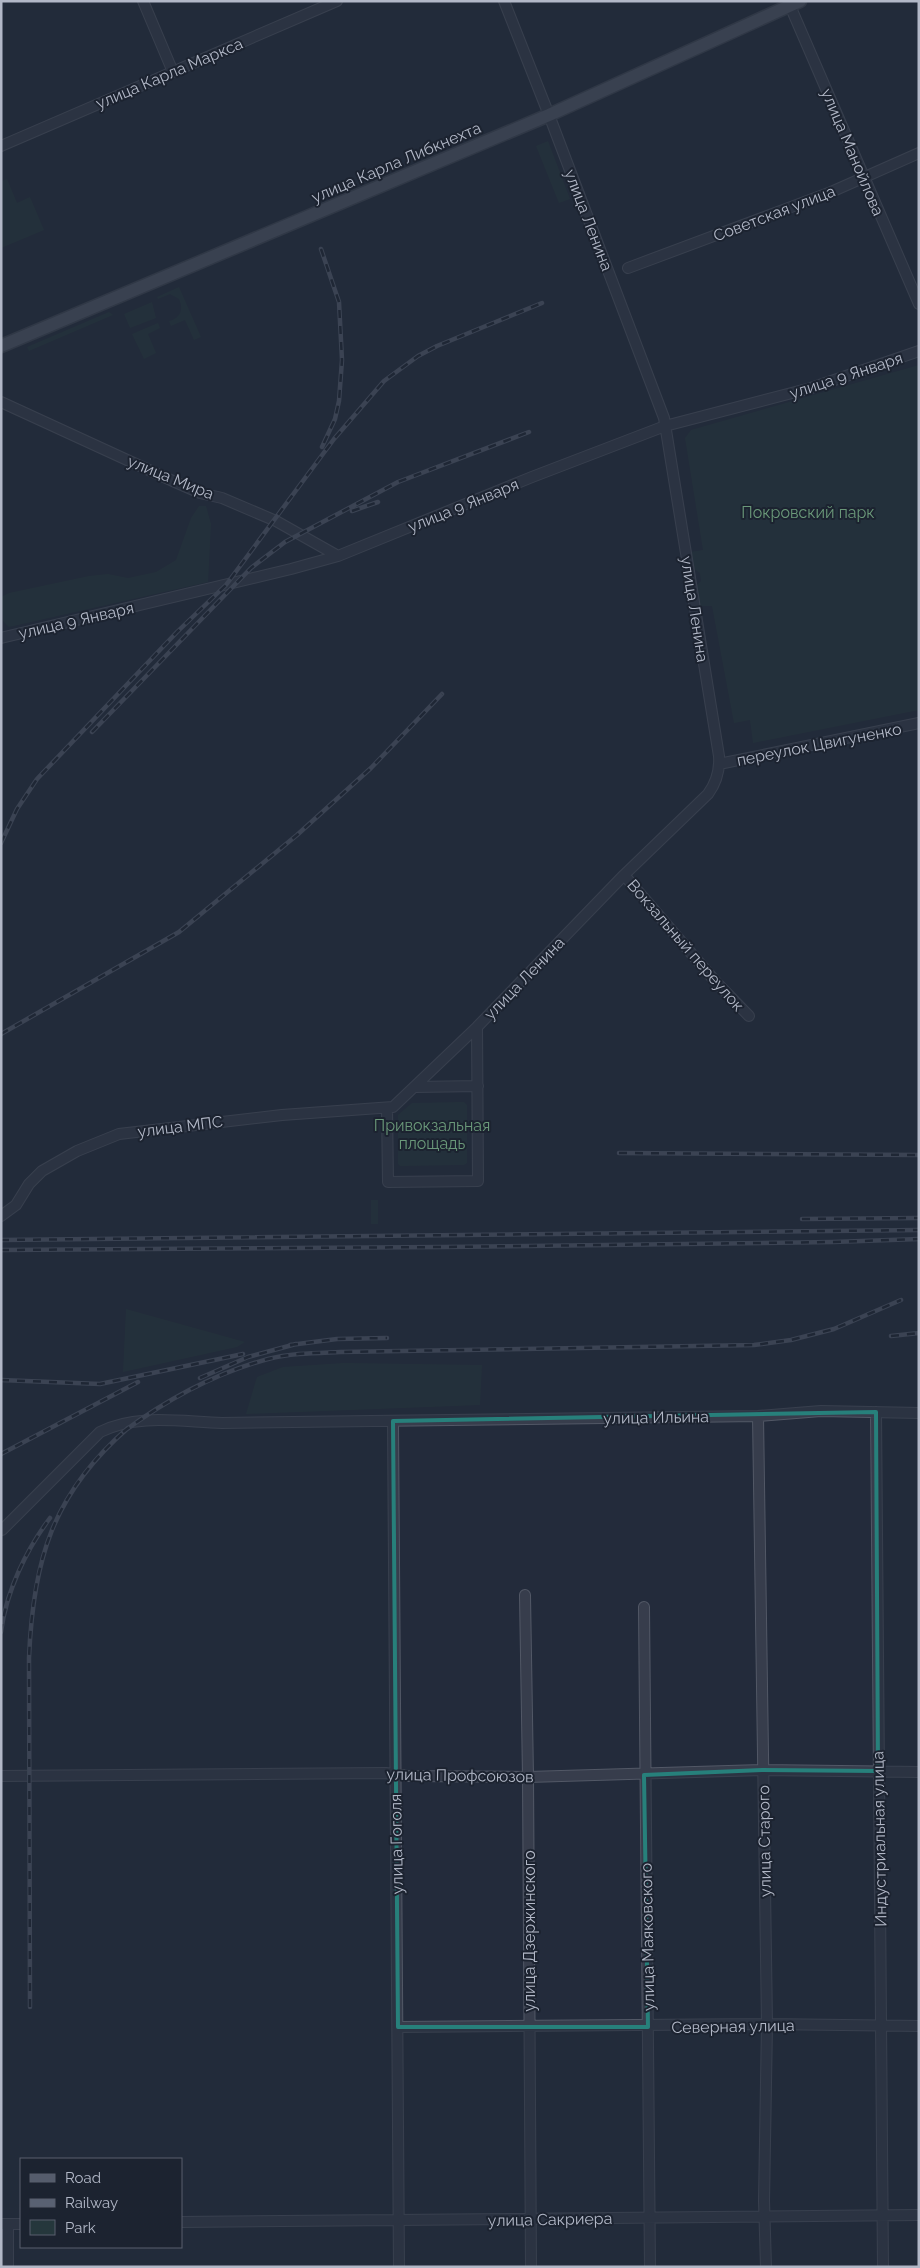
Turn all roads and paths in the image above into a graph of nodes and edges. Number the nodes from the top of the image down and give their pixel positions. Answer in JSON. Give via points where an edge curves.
{"nodes":[{"id":1,"x":143,"y":1,"type":"edge"},
{"id":2,"x":337,"y":1,"type":"edge"},
{"id":3,"x":504,"y":1,"type":"edge"},
{"id":4,"x":793,"y":3,"type":"edge"},
{"id":5,"x":173,"y":72,"type":"junction"},
{"id":6,"x":549,"y":115,"type":"junction"},
{"id":7,"x":1,"y":146,"type":"edge"},
{"id":8,"x":919,"y":153,"type":"edge"},
{"id":9,"x":864,"y":178,"type":"junction"},
{"id":10,"x":628,"y":268,"type":"dead end"},
{"id":11,"x":919,"y":304,"type":"edge"},
{"id":12,"x":3,"y":342,"type":"edge"},
{"id":13,"x":919,"y":351,"type":"edge"},
{"id":14,"x":1,"y":402,"type":"edge"},
{"id":15,"x":665,"y":426,"type":"junction"},
{"id":16,"x":338,"y":556,"type":"junction"},
{"id":17,"x":1,"y":638,"type":"edge"},
{"id":18,"x":919,"y":723,"type":"edge"},
{"id":19,"x":719,"y":764,"type":"junction"},
{"id":20,"x":624,"y":875,"type":"junction"},
{"id":21,"x":749,"y":1016,"type":"dead end"},
{"id":22,"x":477,"y":1027,"type":"junction"},
{"id":23,"x":478,"y":1086,"type":"junction"},
{"id":24,"x":416,"y":1087,"type":"junction"},
{"id":25,"x":388,"y":1109,"type":"junction"},
{"id":26,"x":1,"y":1216,"type":"edge"},
{"id":27,"x":876,"y":1412,"type":"junction"},
{"id":28,"x":919,"y":1413,"type":"edge"},
{"id":29,"x":758,"y":1416,"type":"junction"},
{"id":30,"x":392,"y":1421,"type":"junction"},
{"id":31,"x":2,"y":1530,"type":"edge"},
{"id":32,"x":525,"y":1595,"type":"dead end"},
{"id":33,"x":644,"y":1607,"type":"dead end"},
{"id":34,"x":762,"y":1770,"type":"junction"},
{"id":35,"x":878,"y":1771,"type":"junction"},
{"id":36,"x":919,"y":1772,"type":"edge"},
{"id":37,"x":396,"y":1774,"type":"junction"},
{"id":38,"x":644,"y":1775,"type":"junction"},
{"id":39,"x":1,"y":1776,"type":"edge"},
{"id":40,"x":528,"y":1777,"type":"junction"},
{"id":41,"x":767,"y":2024,"type":"junction"},
{"id":42,"x":881,"y":2026,"type":"junction"},
{"id":43,"x":919,"y":2026,"type":"edge"},
{"id":44,"x":398,"y":2027,"type":"junction"},
{"id":45,"x":648,"y":2027,"type":"junction"},
{"id":46,"x":529,"y":2028,"type":"junction"},
{"id":47,"x":919,"y":2215,"type":"edge"},
{"id":48,"x":764,"y":2216,"type":"junction"},
{"id":49,"x":882,"y":2216,"type":"junction"},
{"id":50,"x":649,"y":2218,"type":"junction"},
{"id":51,"x":531,"y":2219,"type":"junction"},
{"id":52,"x":399,"y":2220,"type":"junction"},
{"id":53,"x":182,"y":2222,"type":"edge"},
{"id":54,"x":5,"y":2224,"type":"edge"},
{"id":55,"x":20,"y":2224,"type":"edge"},
{"id":56,"x":8,"y":2267,"type":"edge"},
{"id":57,"x":399,"y":2267,"type":"edge"},
{"id":58,"x":532,"y":2267,"type":"edge"},
{"id":59,"x":650,"y":2267,"type":"edge"},
{"id":60,"x":766,"y":2267,"type":"edge"},
{"id":61,"x":882,"y":2267,"type":"edge"}],
"edges":[{"from":1,"to":5,"type":"street"},
{"from":2,"to":5,"type":"street","name":"улица Карла Маркса"},
{"from":3,"to":6,"type":"street","name":"улица Ленина"},
{"from":4,"to":6,"type":"main road","name":"улица Карла Либкнехта"},
{"from":4,"to":9,"type":"street","name":"улица Манойлова"},
{"from":5,"to":7,"type":"street","name":"улица Карла Маркса"},
{"from":6,"to":12,"type":"main road","name":"улица Карла Либкнехта"},
{"from":6,"to":15,"type":"street","name":"улица Ленина"},
{"from":8,"to":9,"type":"street","name":"Советская улица"},
{"from":9,"to":10,"type":"street","name":"Советская улица"},
{"from":9,"to":11,"type":"street","name":"улица Манойлова"},
{"from":13,"to":15,"type":"street","name":"улица 9 Января","via":[[810,388]]},
{"from":14,"to":16,"type":"street","name":"улица Мира","via":[[200,493],[222,498],[276,521]]},
{"from":15,"to":16,"type":"street","name":"улица 9 Января"},
{"from":15,"to":19,"type":"street","name":"улица Ленина"},
{"from":16,"to":17,"type":"street","name":"улица 9 Января"},
{"from":18,"to":19,"type":"street","name":"переулок Цвигуненко"},
{"from":19,"to":20,"type":"street","name":"улица Ленина","via":[[708,794]]},
{"from":20,"to":21,"type":"street","name":"Вокзальный переулок"},
{"from":20,"to":22,"type":"street","name":"улица Ленина"},
{"from":22,"to":23,"type":"street"},
{"from":22,"to":24,"type":"street","name":"улица Ленина"},
{"from":23,"to":24,"type":"street"},
{"from":23,"to":25,"type":"street","via":[[478,1181],[388,1182]]},
{"from":24,"to":25,"type":"street","name":"улица Ленина"},
{"from":25,"to":26,"type":"street","name":"улица МПС","via":[[282,1115],[119,1134],[77,1151],[42,1171],[16,1205]]},
{"from":27,"to":28,"type":"street","name":"улица Ильина"},
{"from":27,"to":29,"type":"street","name":"улица Ильина","via":[[821,1411]]},
{"from":27,"to":35,"type":"street","name":"Индустриальная улица"},
{"from":29,"to":30,"type":"street","name":"улица Ильина"},
{"from":29,"to":34,"type":"street","name":"улица Старого"},
{"from":30,"to":31,"type":"street","name":"улица Ильина","via":[[222,1423],[137,1420],[114,1424],[100,1432]]},
{"from":30,"to":37,"type":"street","name":"улица Гоголя"},
{"from":32,"to":40,"type":"street","name":"улица Дзержинского"},
{"from":33,"to":38,"type":"street","name":"улица Маяковского"},
{"from":34,"to":35,"type":"street","name":"улица Профсоюзов"},
{"from":34,"to":38,"type":"street","name":"улица Профсоюзов"},
{"from":34,"to":41,"type":"street","name":"улица Старого"},
{"from":35,"to":36,"type":"street","name":"улица Профсоюзов"},
{"from":35,"to":42,"type":"street","name":"Индустриальная улица"},
{"from":37,"to":39,"type":"street","name":"улица Профсоюзов"},
{"from":37,"to":40,"type":"street","name":"улица Профсоюзов"},
{"from":37,"to":44,"type":"street","name":"улица Гоголя"},
{"from":38,"to":40,"type":"street","name":"улица Профсоюзов"},
{"from":38,"to":45,"type":"street","name":"улица Маяковского"},
{"from":40,"to":46,"type":"street","name":"улица Дзержинского"},
{"from":41,"to":42,"type":"street","name":"Северная улица"},
{"from":41,"to":45,"type":"street","name":"Северная улица"},
{"from":41,"to":48,"type":"street","name":"улица Старого"},
{"from":42,"to":43,"type":"street","name":"Северная улица"},
{"from":42,"to":49,"type":"street","name":"Индустриальная улица"},
{"from":44,"to":46,"type":"street","name":"Северная улица"},
{"from":44,"to":52,"type":"street","name":"улица Гоголя"},
{"from":45,"to":46,"type":"street","name":"Северная улица"},
{"from":45,"to":50,"type":"street","name":"улица Маяковского"},
{"from":46,"to":51,"type":"street","name":"улица Дзержинского"},
{"from":47,"to":49,"type":"street","name":"улица Сакриера"},
{"from":48,"to":49,"type":"street","name":"улица Сакриера"},
{"from":48,"to":50,"type":"street","name":"улица Сакриера"},
{"from":48,"to":60,"type":"street","name":"улица Старого"},
{"from":49,"to":61,"type":"street","name":"Индустриальная улица"},
{"from":50,"to":51,"type":"street","name":"улица Сакриера"},
{"from":50,"to":59,"type":"street","name":"улица Маяковского"},
{"from":51,"to":52,"type":"street","name":"улица Сакриера"},
{"from":51,"to":58,"type":"street","name":"улица Дзержинского"},
{"from":52,"to":53,"type":"street","name":"улица Сакриера"},
{"from":52,"to":57,"type":"street","name":"улица Гоголя"},
{"from":54,"to":55,"type":"street"},
{"from":54,"to":56,"type":"street"}]}
